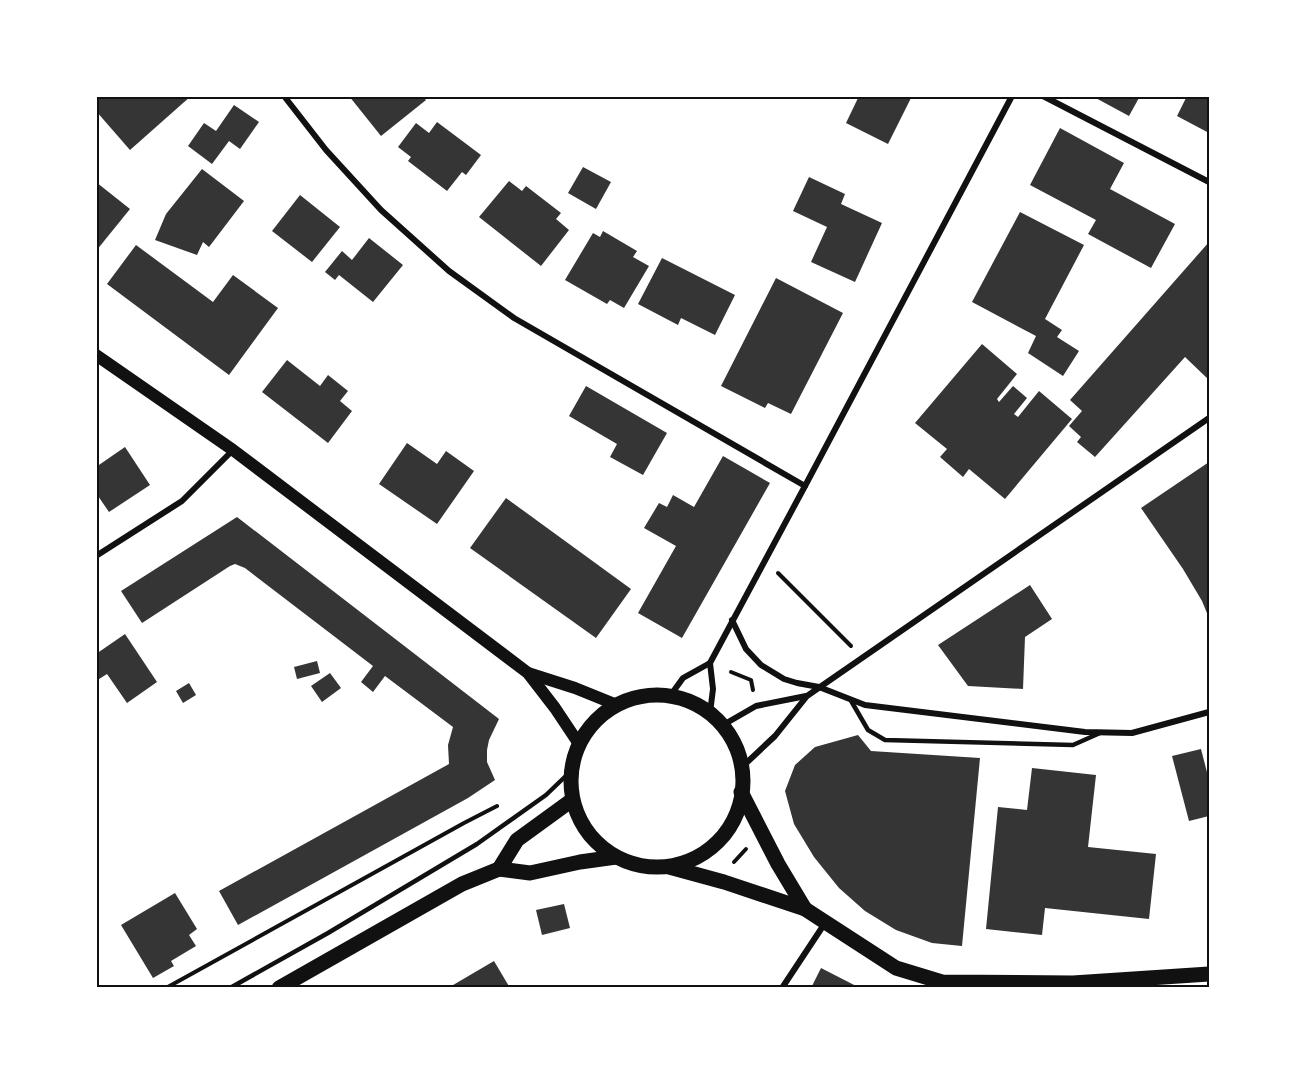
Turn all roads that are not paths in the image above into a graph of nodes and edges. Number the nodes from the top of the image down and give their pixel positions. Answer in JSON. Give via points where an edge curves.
{"nodes":[{"id":1,"x":284,"y":96,"type":"edge"},
{"id":2,"x":1011,"y":96,"type":"edge"},
{"id":3,"x":1043,"y":96,"type":"edge"},
{"id":4,"x":1209,"y":182,"type":"edge"},
{"id":5,"x":96,"y":355,"type":"edge"},
{"id":6,"x":1209,"y":418,"type":"edge"},
{"id":7,"x":233,"y":450,"type":"junction"},
{"id":8,"x":806,"y":486,"type":"junction"},
{"id":9,"x":96,"y":556,"type":"edge"},
{"id":10,"x":732,"y":620,"type":"junction"},
{"id":11,"x":710,"y":663,"type":"junction"},
{"id":12,"x":528,"y":673,"type":"junction"},
{"id":13,"x":819,"y":687,"type":"junction"},
{"id":14,"x":670,"y":696,"type":"junction"},
{"id":15,"x":807,"y":696,"type":"junction"},
{"id":16,"x":850,"y":699,"type":"junction"},
{"id":17,"x":617,"y":705,"type":"junction"},
{"id":18,"x":1209,"y":712,"type":"edge"},
{"id":19,"x":710,"y":713,"type":"junction"},
{"id":20,"x":723,"y":725,"type":"junction"},
{"id":21,"x":1102,"y":732,"type":"junction"},
{"id":22,"x":579,"y":744,"type":"junction"},
{"id":23,"x":741,"y":768,"type":"junction"},
{"id":24,"x":571,"y":771,"type":"junction"},
{"id":25,"x":741,"y":792,"type":"junction"},
{"id":26,"x":572,"y":800,"type":"junction"},
{"id":27,"x":616,"y":857,"type":"junction"},
{"id":28,"x":669,"y":867,"type":"junction"},
{"id":29,"x":499,"y":868,"type":"junction"},
{"id":30,"x":805,"y":909,"type":"junction"},
{"id":31,"x":826,"y":922,"type":"junction"},
{"id":32,"x":1209,"y":974,"type":"edge"},
{"id":33,"x":230,"y":988,"type":"edge"},
{"id":34,"x":279,"y":988,"type":"edge"},
{"id":35,"x":782,"y":988,"type":"edge"}],
"edges":[{"from":1,"to":8,"type":"street","via":[[326,150],[381,210],[450,271],[514,318]]},
{"from":2,"to":8,"type":"street"},
{"from":3,"to":4,"type":"street"},
{"from":5,"to":7,"type":"main road"},
{"from":6,"to":13,"type":"street"},
{"from":7,"to":9,"type":"street","via":[[182,501]]},
{"from":7,"to":12,"type":"main road"},
{"from":8,"to":10,"type":"street"},
{"from":10,"to":11,"type":"street"},
{"from":10,"to":13,"type":"street","via":[[746,649],[761,665],[784,679]]},
{"from":11,"to":14,"type":"street","via":[[683,678]]},
{"from":11,"to":19,"type":"street"},
{"from":12,"to":17,"type":"main road"},
{"from":12,"to":22,"type":"main road"},
{"from":13,"to":15,"type":"street"},
{"from":13,"to":16,"type":"street"},
{"from":14,"to":17,"type":"main road","via":[[649,696]]},
{"from":14,"to":19,"type":"main road"},
{"from":15,"to":20,"type":"street","via":[[756,706]]},
{"from":15,"to":23,"type":"street","via":[[775,736]]},
{"from":16,"to":21,"type":"street","via":[[865,705]]},
{"from":16,"to":21,"type":"lane","via":[[868,730],[885,740],[1073,745]]},
{"from":17,"to":22,"type":"main road","via":[[594,722]]},
{"from":18,"to":21,"type":"street","via":[[1132,733]]},
{"from":19,"to":20,"type":"main road"},
{"from":20,"to":23,"type":"main road"},
{"from":22,"to":24,"type":"main road"},
{"from":23,"to":25,"type":"main road"},
{"from":24,"to":26,"type":"main road"},
{"from":24,"to":33,"type":"lane","via":[[546,795],[477,844]]},
{"from":25,"to":28,"type":"main road","via":[[732,823],[720,839],[688,862]]},
{"from":25,"to":30,"type":"main road"},
{"from":26,"to":27,"type":"main road","via":[[595,842]]},
{"from":26,"to":29,"type":"main road","via":[[517,840]]},
{"from":27,"to":28,"type":"main road","via":[[649,867]]},
{"from":27,"to":29,"type":"main road","via":[[530,873]]},
{"from":28,"to":30,"type":"main road","via":[[726,875]]},
{"from":29,"to":34,"type":"main road","via":[[462,884]]},
{"from":30,"to":31,"type":"main road"},
{"from":31,"to":32,"type":"main road","via":[[896,968],[942,982],[1073,983]]},
{"from":31,"to":35,"type":"street"}]}
